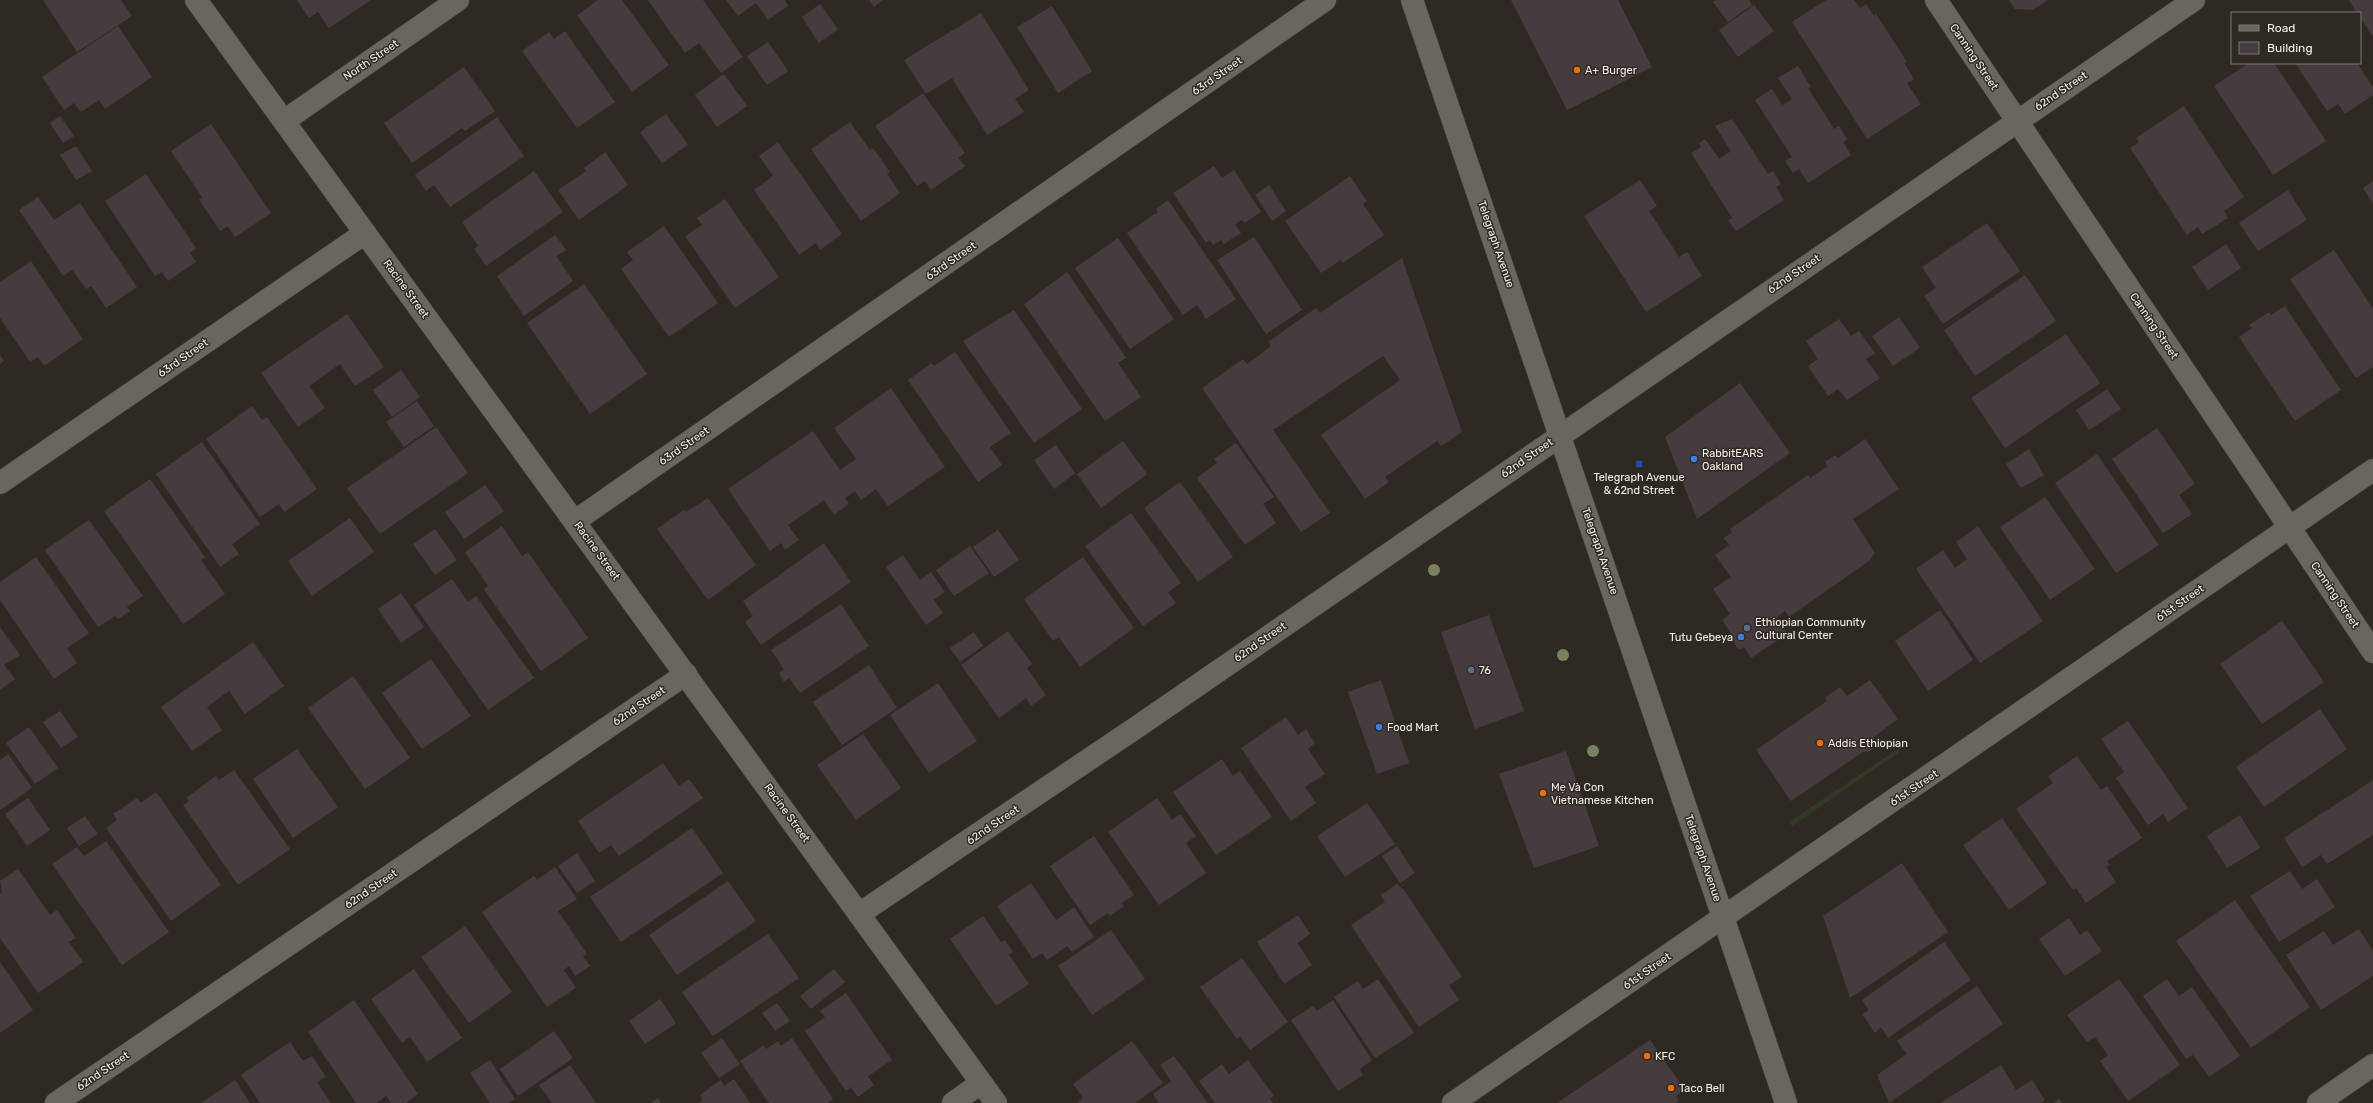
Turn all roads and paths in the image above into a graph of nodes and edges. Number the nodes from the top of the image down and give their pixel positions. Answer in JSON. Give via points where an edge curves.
{"nodes":[{"id":1,"x":196,"y":0,"type":"edge"},
{"id":2,"x":458,"y":0,"type":"edge"},
{"id":3,"x":1325,"y":0,"type":"edge"},
{"id":4,"x":1412,"y":0,"type":"edge"},
{"id":5,"x":1936,"y":0,"type":"edge"},
{"id":6,"x":2194,"y":0,"type":"edge"},
{"id":7,"x":284,"y":121,"type":"junction"},
{"id":8,"x":2017,"y":121,"type":"junction"},
{"id":9,"x":365,"y":233,"type":"junction"},
{"id":10,"x":1561,"y":434,"type":"junction"},
{"id":11,"x":2373,"y":470,"type":"edge"},
{"id":12,"x":0,"y":483,"type":"edge"},
{"id":13,"x":575,"y":521,"type":"junction"},
{"id":14,"x":2290,"y":527,"type":"junction"},
{"id":15,"x":2373,"y":652,"type":"edge"},
{"id":16,"x":686,"y":674,"type":"junction"},
{"id":17,"x":860,"y":914,"type":"junction"},
{"id":18,"x":1723,"y":918,"type":"junction"},
{"id":19,"x":2373,"y":1065,"type":"edge"},
{"id":20,"x":981,"y":1083,"type":"junction"},
{"id":21,"x":56,"y":1103,"type":"edge"},
{"id":22,"x":953,"y":1103,"type":"edge"},
{"id":23,"x":996,"y":1103,"type":"edge"},
{"id":24,"x":1453,"y":1103,"type":"edge"},
{"id":25,"x":1786,"y":1103,"type":"edge"},
{"id":26,"x":2318,"y":1103,"type":"edge"}],
"edges":[{"from":1,"to":7,"type":"street","name":"Racine Street"},
{"from":2,"to":7,"type":"street","name":"North Street"},
{"from":3,"to":13,"type":"street","name":"63rd Street"},
{"from":4,"to":10,"type":"street","name":"Telegraph Avenue"},
{"from":5,"to":8,"type":"street","name":"Canning Street"},
{"from":6,"to":8,"type":"street","name":"62nd Street"},
{"from":7,"to":9,"type":"street","name":"Racine Street"},
{"from":8,"to":10,"type":"street","name":"62nd Street"},
{"from":8,"to":14,"type":"street","name":"Canning Street"},
{"from":9,"to":12,"type":"street","name":"63rd Street"},
{"from":9,"to":13,"type":"street","name":"Racine Street"},
{"from":10,"to":17,"type":"street","name":"62nd Street","via":[[1137,727]]},
{"from":10,"to":18,"type":"street","name":"Telegraph Avenue"},
{"from":11,"to":14,"type":"street","name":"61st Street"},
{"from":13,"to":16,"type":"street","name":"Racine Street"},
{"from":14,"to":15,"type":"street","name":"Canning Street"},
{"from":14,"to":18,"type":"street","name":"61st Street"},
{"from":16,"to":17,"type":"street","name":"Racine Street"},
{"from":16,"to":21,"type":"street","name":"62nd Street"},
{"from":17,"to":20,"type":"street","name":"Racine Street"},
{"from":18,"to":24,"type":"street","name":"61st Street"},
{"from":18,"to":25,"type":"street","name":"Telegraph Avenue"},
{"from":19,"to":26,"type":"street"},
{"from":20,"to":22,"type":"street"},
{"from":20,"to":23,"type":"street","name":"Racine Street"}]}
